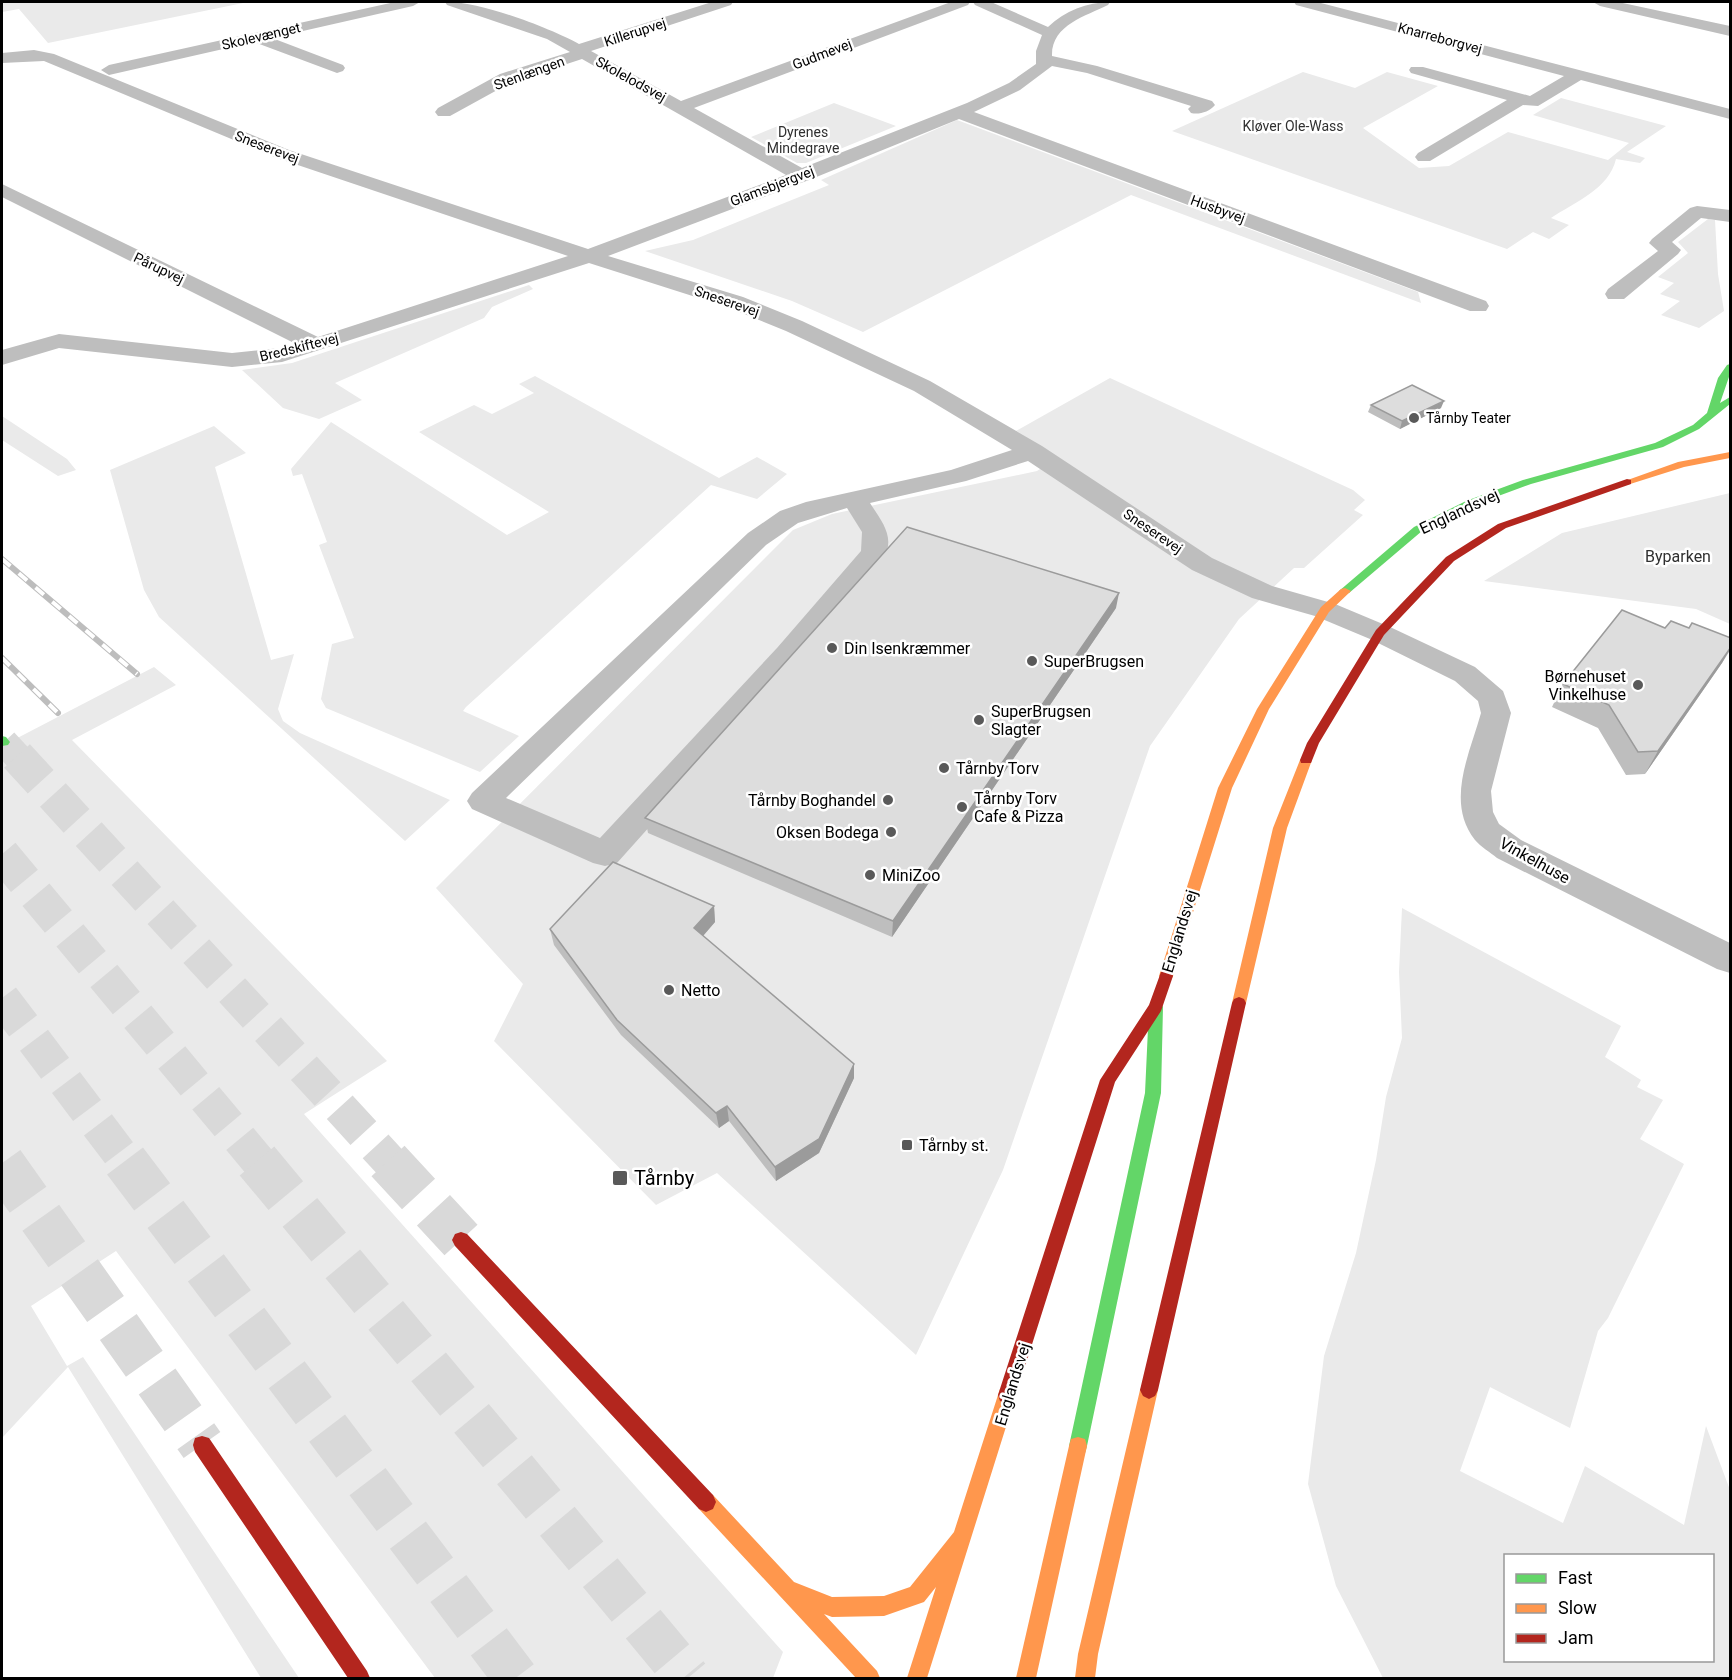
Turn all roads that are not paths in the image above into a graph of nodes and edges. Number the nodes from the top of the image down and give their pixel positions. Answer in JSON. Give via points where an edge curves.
{"nodes":[{"id":1,"x":413,"y":2,"type":"edge"},
{"id":2,"x":452,"y":2,"type":"edge"},
{"id":3,"x":726,"y":2,"type":"edge"},
{"id":4,"x":963,"y":2,"type":"edge"},
{"id":5,"x":980,"y":2,"type":"edge"},
{"id":6,"x":1102,"y":2,"type":"edge"},
{"id":7,"x":1301,"y":2,"type":"edge"},
{"id":8,"x":1600,"y":2,"type":"edge"},
{"id":9,"x":1731,"y":31,"type":"edge"},
{"id":10,"x":1049,"y":33,"type":"junction"},
{"id":11,"x":255,"y":37,"type":"junction"},
{"id":12,"x":581,"y":52,"type":"junction"},
{"id":13,"x":2,"y":58,"type":"edge"},
{"id":14,"x":1043,"y":59,"type":"junction"},
{"id":15,"x":337,"y":68,"type":"dead end"},
{"id":16,"x":109,"y":70,"type":"dead end"},
{"id":17,"x":1417,"y":70,"type":"dead end"},
{"id":18,"x":1579,"y":74,"type":"junction"},
{"id":19,"x":1521,"y":99,"type":"junction"},
{"id":20,"x":681,"y":107,"type":"junction"},
{"id":21,"x":1197,"y":110,"type":"dead end"},
{"id":22,"x":444,"y":112,"type":"dead end"},
{"id":23,"x":957,"y":112,"type":"junction"},
{"id":24,"x":1731,"y":114,"type":"edge"},
{"id":25,"x":1424,"y":157,"type":"dead end"},
{"id":26,"x":802,"y":176,"type":"junction"},
{"id":27,"x":2,"y":190,"type":"edge"},
{"id":28,"x":1731,"y":216,"type":"edge"},
{"id":29,"x":589,"y":256,"type":"junction"},
{"id":30,"x":1616,"y":294,"type":"dead end"},
{"id":31,"x":1478,"y":306,"type":"dead end"},
{"id":32,"x":316,"y":345,"type":"junction"},
{"id":33,"x":2,"y":358,"type":"edge"},
{"id":34,"x":1731,"y":368,"type":"edge"},
{"id":35,"x":1731,"y":400,"type":"edge"},
{"id":36,"x":1712,"y":414,"type":"junction"},
{"id":37,"x":1033,"y":451,"type":"junction"},
{"id":38,"x":1731,"y":455,"type":"edge"},
{"id":39,"x":854,"y":498,"type":"junction"},
{"id":40,"x":1325,"y":610,"type":"junction"},
{"id":41,"x":1380,"y":633,"type":"junction"},
{"id":42,"x":1731,"y":958,"type":"edge"},
{"id":43,"x":1156,"y":1007,"type":"junction"},
{"id":44,"x":461,"y":1240,"type":"tunnel mouth"},
{"id":45,"x":202,"y":1445,"type":"tunnel mouth"},
{"id":46,"x":963,"y":1536,"type":"junction"},
{"id":47,"x":788,"y":1590,"type":"junction"},
{"id":48,"x":360,"y":1678,"type":"edge"},
{"id":49,"x":870,"y":1678,"type":"edge"},
{"id":50,"x":917,"y":1678,"type":"edge"},
{"id":51,"x":1026,"y":1678,"type":"edge"},
{"id":52,"x":1084,"y":1678,"type":"edge"}],
"edges":[{"from":1,"to":11,"type":"street","name":"Skolevænget"},
{"from":2,"to":12,"type":"street","name":"Skolelodsvej","via":[[537,29]]},
{"from":3,"to":12,"type":"street","name":"Killerupvej"},
{"from":4,"to":20,"type":"street","name":"Gudmevej"},
{"from":5,"to":10,"type":"street"},
{"from":6,"to":10,"type":"street"},
{"from":7,"to":18,"type":"street","name":"Knarreborgvej"},
{"from":8,"to":9,"type":"street"},
{"from":10,"to":14,"type":"street","name":"Glamsbjergvej","via":[[1042,44]]},
{"from":11,"to":15,"type":"street"},
{"from":11,"to":16,"type":"street","name":"Skolevænget"},
{"from":12,"to":20,"type":"street","name":"Skolelodsvej"},
{"from":12,"to":22,"type":"street","name":"Stenlængen","via":[[506,78]]},
{"from":13,"to":29,"type":"street","name":"Sneserevej","via":[[48,57],[283,154]]},
{"from":14,"to":21,"type":"street","via":[[1091,69],[1206,105]]},
{"from":14,"to":23,"type":"street","name":"Glamsbjergvej","via":[[1044,65],[1024,82]]},
{"from":17,"to":19,"type":"street"},
{"from":18,"to":19,"type":"street","via":[[1532,102]]},
{"from":18,"to":24,"type":"street","name":"Knarreborgvej"},
{"from":19,"to":25,"type":"street"},
{"from":20,"to":26,"type":"street","name":"Skolelodsvej"},
{"from":23,"to":26,"type":"street","name":"Glamsbjergvej"},
{"from":23,"to":31,"type":"street","name":"Husbyvej"},
{"from":26,"to":29,"type":"street","name":"Glamsbjergvej"},
{"from":27,"to":32,"type":"street","name":"Pårupvej"},
{"from":28,"to":30,"type":"street","via":[[1697,212],[1659,243],[1671,250]]},
{"from":29,"to":32,"type":"street","name":"Bredskiftevej"},
{"from":29,"to":37,"type":"street","name":"Sneserevej","via":[[735,302],[794,326],[922,386]]},
{"from":32,"to":33,"type":"street","name":"Bredskiftevej","via":[[282,355],[232,360],[59,341]]},
{"from":34,"to":36,"type":"main road","via":[[1723,378]]},
{"from":35,"to":36,"type":"main road","name":"Englandsvej"},
{"from":36,"to":40,"type":"main road","name":"Englandsvej","via":[[1696,427],[1659,445],[1527,482],[1470,503],[1418,529]]},
{"from":37,"to":39,"type":"street","via":[[957,476]]},
{"from":37,"to":40,"type":"street","name":"Sneserevej","via":[[1202,564],[1262,592]]},
{"from":38,"to":41,"type":"main road","name":"Englandsvej","via":[[1683,464],[1502,526],[1450,560]]},
{"from":39,"to":39,"type":"street","via":[[875,532],[874,552],[787,656],[605,854],[483,801],[757,539],[802,511]]},
{"from":40,"to":41,"type":"street","name":"Sneserevej"},
{"from":40,"to":43,"type":"main road","name":"Englandsvej","via":[[1263,709],[1225,788]]},
{"from":41,"to":42,"type":"street","name":"Vinkelhuse","via":[[1465,674],[1492,698],[1496,713],[1475,791],[1476,812],[1486,832],[1509,849]]},
{"from":41,"to":52,"type":"main road","name":"Englandsvej","via":[[1313,743],[1280,828]]},
{"from":43,"to":46,"type":"main road","name":"Englandsvej","via":[[1108,1080]]},
{"from":43,"to":51,"type":"main road","via":[[1153,1093]]},
{"from":44,"to":47,"type":"main road"},
{"from":45,"to":48,"type":"main road"},
{"from":46,"to":47,"type":"main road","via":[[916,1595],[884,1606],[832,1607]]},
{"from":46,"to":50,"type":"main road","name":"Englandsvej"},
{"from":47,"to":49,"type":"main road"}]}
